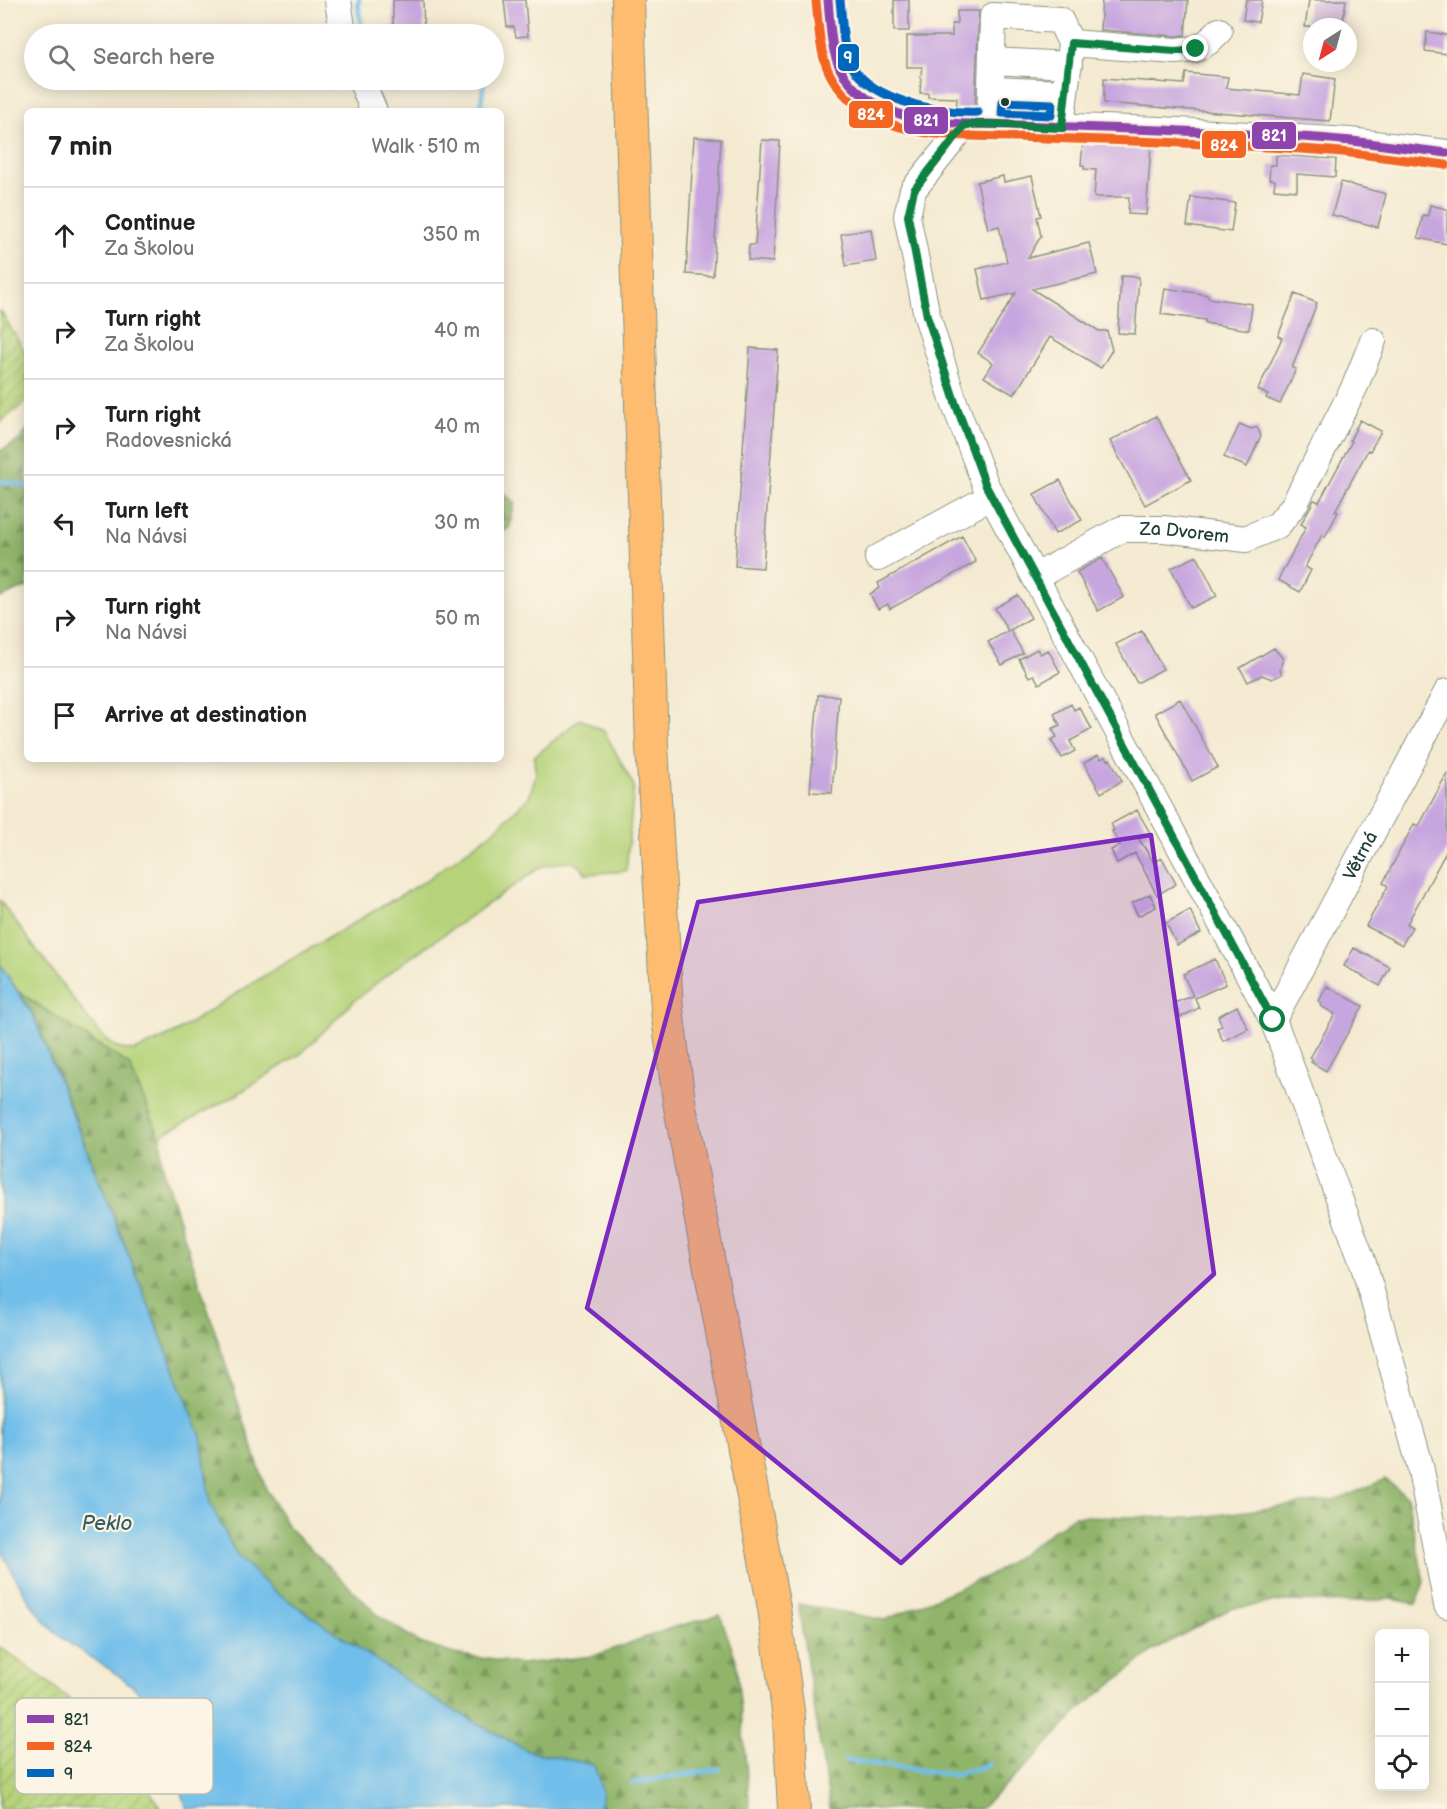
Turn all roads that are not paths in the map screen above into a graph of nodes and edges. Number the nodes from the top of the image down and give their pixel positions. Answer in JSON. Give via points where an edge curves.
{"nodes":[{"id":1,"x":338,"y":0,"type":"edge"},
{"id":2,"x":628,"y":0,"type":"edge"},
{"id":3,"x":828,"y":0,"type":"edge"},
{"id":4,"x":993,"y":8,"type":"edge"},
{"id":5,"x":342,"y":24,"type":"edge"},
{"id":6,"x":1219,"y":31,"type":"dead end"},
{"id":7,"x":1070,"y":54,"type":"junction"},
{"id":8,"x":992,"y":61,"type":"junction"},
{"id":9,"x":366,"y":90,"type":"edge"},
{"id":10,"x":991,"y":90,"type":"junction"},
{"id":11,"x":1065,"y":93,"type":"junction"},
{"id":12,"x":373,"y":108,"type":"edge"},
{"id":13,"x":978,"y":125,"type":"junction"},
{"id":14,"x":1062,"y":128,"type":"junction"},
{"id":15,"x":1447,"y":153,"type":"edge"},
{"id":16,"x":1373,"y":340,"type":"dead end"},
{"id":17,"x":992,"y":496,"type":"junction"},
{"id":18,"x":878,"y":558,"type":"dead end"},
{"id":19,"x":1035,"y":577,"type":"junction"},
{"id":20,"x":1447,"y":692,"type":"edge"},
{"id":21,"x":1273,"y":1020,"type":"junction"},
{"id":22,"x":1447,"y":1605,"type":"edge"},
{"id":23,"x":794,"y":1809,"type":"edge"}],
"edges":[{"from":1,"to":5,"type":"street"},
{"from":2,"to":23,"type":"main road","via":[[652,746],[666,998],[696,1195],[774,1608],[789,1718]]},
{"from":3,"to":13,"type":"street","via":[[835,60],[852,86],[877,105],[906,116]]},
{"from":4,"to":7,"type":"street","via":[[1060,20]]},
{"from":4,"to":8,"type":"street"},
{"from":6,"to":7,"type":"street","via":[[1196,49]]},
{"from":7,"to":8,"type":"street"},
{"from":7,"to":11,"type":"street"},
{"from":8,"to":10,"type":"street"},
{"from":9,"to":12,"type":"street"},
{"from":10,"to":11,"type":"street"},
{"from":10,"to":13,"type":"street"},
{"from":11,"to":14,"type":"street"},
{"from":13,"to":14,"type":"street"},
{"from":13,"to":17,"type":"street","via":[[914,190],[908,216],[927,316]]},
{"from":14,"to":15,"type":"street","via":[[1350,141]]},
{"from":16,"to":19,"type":"street","name":"Za Dvorem","via":[[1355,386],[1294,505],[1278,525],[1246,539],[1164,529],[1122,529]]},
{"from":17,"to":18,"type":"street"},
{"from":17,"to":19,"type":"street"},
{"from":19,"to":21,"type":"street"},
{"from":20,"to":21,"type":"street","name":"Větrná"},
{"from":21,"to":22,"type":"street","via":[[1364,1266],[1420,1464]]}]}
